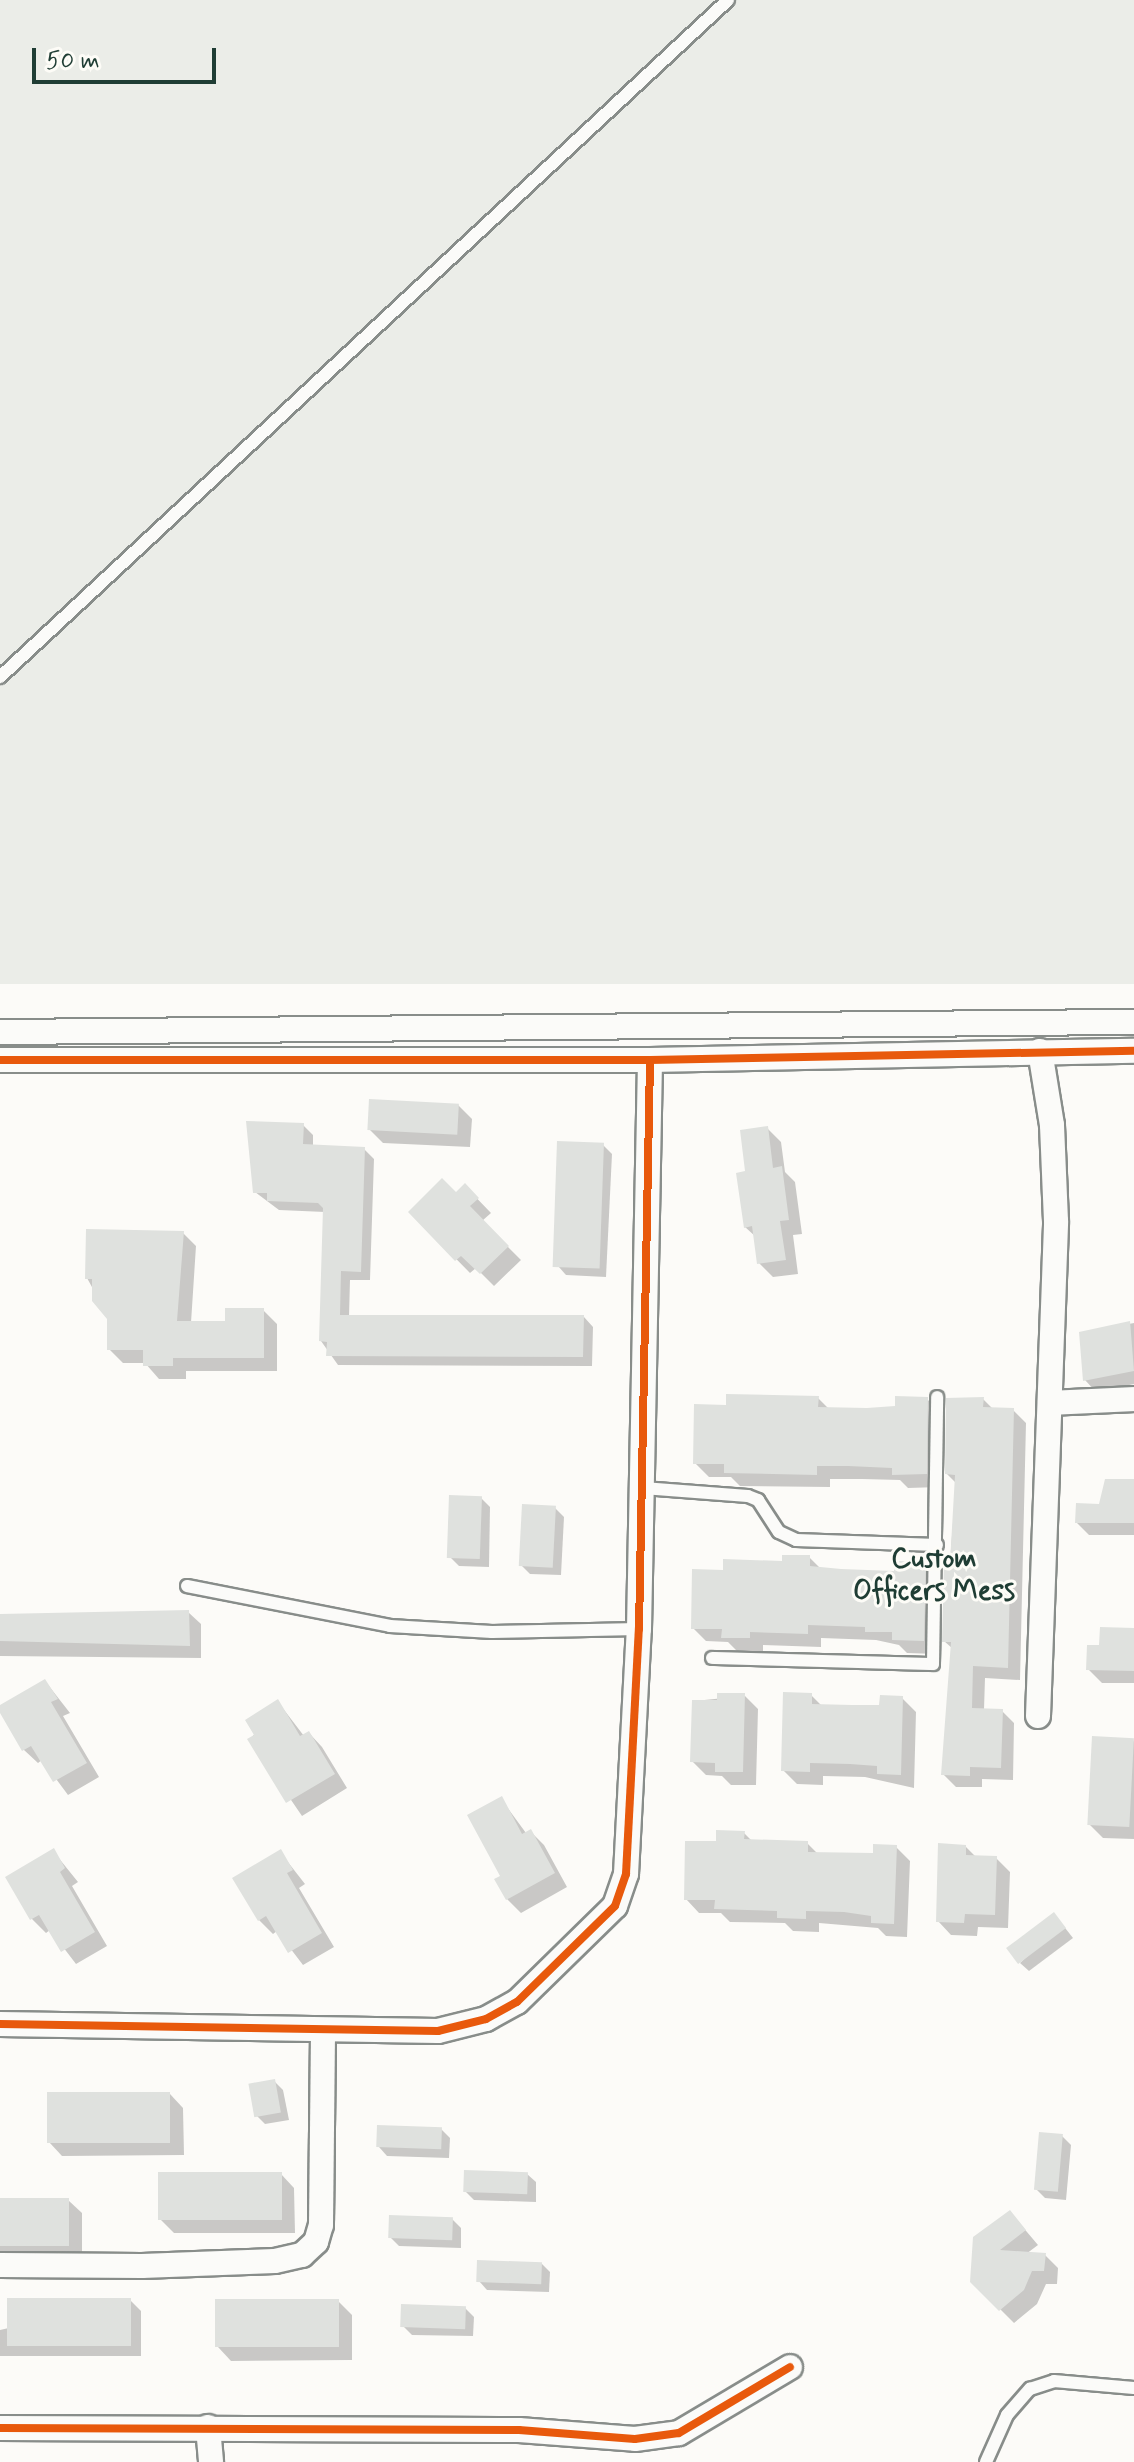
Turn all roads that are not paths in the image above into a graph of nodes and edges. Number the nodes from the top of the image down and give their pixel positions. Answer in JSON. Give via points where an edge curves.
{"nodes":[{"id":1,"x":728,"y":0,"type":"edge"},
{"id":2,"x":0,"y":677,"type":"edge"},
{"id":3,"x":1134,"y":1022,"type":"edge"},
{"id":4,"x":0,"y":1032,"type":"edge"},
{"id":5,"x":1040,"y":1051,"type":"junction"},
{"id":6,"x":1134,"y":1051,"type":"edge"},
{"id":7,"x":0,"y":1060,"type":"edge"},
{"id":8,"x":650,"y":1060,"type":"junction"},
{"id":9,"x":937,"y":1397,"type":"dead end"},
{"id":10,"x":1134,"y":1399,"type":"edge"},
{"id":11,"x":1050,"y":1403,"type":"junction"},
{"id":12,"x":643,"y":1488,"type":"junction"},
{"id":13,"x":937,"y":1545,"type":"junction"},
{"id":14,"x":187,"y":1586,"type":"dead end"},
{"id":15,"x":639,"y":1629,"type":"junction"},
{"id":16,"x":712,"y":1658,"type":"dead end"},
{"id":17,"x":1038,"y":1716,"type":"dead end"},
{"id":18,"x":0,"y":2024,"type":"edge"},
{"id":19,"x":323,"y":2031,"type":"junction"},
{"id":20,"x":0,"y":2265,"type":"edge"},
{"id":21,"x":790,"y":2367,"type":"dead end"},
{"id":22,"x":1134,"y":2388,"type":"edge"},
{"id":23,"x":208,"y":2427,"type":"junction"},
{"id":24,"x":0,"y":2428,"type":"edge"},
{"id":25,"x":634,"y":2451,"type":"edge"},
{"id":26,"x":211,"y":2462,"type":"edge"},
{"id":27,"x":986,"y":2462,"type":"edge"}],
"edges":[{"from":1,"to":2,"type":"lane"},
{"from":3,"to":4,"type":"street"},
{"from":5,"to":6,"type":"street"},
{"from":5,"to":8,"type":"street"},
{"from":5,"to":11,"type":"street","via":[[1052,1125],[1056,1221]]},
{"from":7,"to":8,"type":"street"},
{"from":8,"to":12,"type":"street"},
{"from":9,"to":13,"type":"lane"},
{"from":10,"to":11,"type":"street"},
{"from":11,"to":17,"type":"street"},
{"from":12,"to":13,"type":"lane","via":[[748,1496],[764,1506],[779,1532],[796,1540]]},
{"from":12,"to":15,"type":"street"},
{"from":13,"to":16,"type":"lane","via":[[933,1664]]},
{"from":14,"to":15,"type":"lane","via":[[390,1626],[492,1632]]},
{"from":15,"to":19,"type":"street","via":[[626,1874],[615,1906],[503,2012],[415,2034]]},
{"from":18,"to":19,"type":"street"},
{"from":19,"to":20,"type":"street","via":[[321,2225],[316,2242],[302,2255],[275,2261],[142,2266]]},
{"from":21,"to":25,"type":"street","via":[[679,2433]]},
{"from":22,"to":27,"type":"lane","via":[[1054,2381],[1030,2389],[1007,2415]]},
{"from":23,"to":24,"type":"street"},
{"from":23,"to":25,"type":"street","via":[[519,2430]]},
{"from":23,"to":26,"type":"street"}]}
